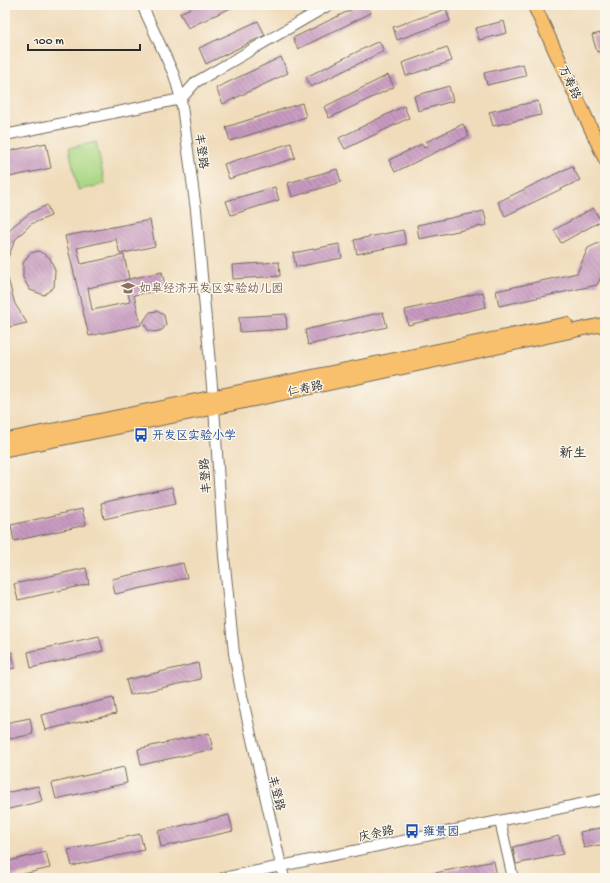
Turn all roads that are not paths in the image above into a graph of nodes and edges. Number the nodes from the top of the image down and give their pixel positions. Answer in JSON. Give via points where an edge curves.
{"nodes":[{"id":1,"x":142,"y":5,"type":"edge"},
{"id":2,"x":329,"y":5,"type":"edge"},
{"id":3,"x":534,"y":5,"type":"edge"},
{"id":4,"x":543,"y":5,"type":"edge"},
{"id":5,"x":182,"y":99,"type":"junction"},
{"id":6,"x":5,"y":135,"type":"edge"},
{"id":7,"x":605,"y":138,"type":"edge"},
{"id":8,"x":605,"y":159,"type":"edge"},
{"id":9,"x":605,"y":316,"type":"edge"},
{"id":10,"x":605,"y":324,"type":"edge"},
{"id":11,"x":213,"y":402,"type":"junction"},
{"id":12,"x":5,"y":440,"type":"edge"},
{"id":13,"x":5,"y":450,"type":"edge"},
{"id":14,"x":605,"y":798,"type":"edge"},
{"id":15,"x":500,"y":821,"type":"junction"},
{"id":16,"x":282,"y":866,"type":"junction"},
{"id":17,"x":223,"y":878,"type":"edge"},
{"id":18,"x":284,"y":878,"type":"edge"},
{"id":19,"x":513,"y":878,"type":"edge"}],
"edges":[{"from":1,"to":5,"type":"street","name":"丰登路","via":[[174,75]]},
{"from":2,"to":5,"type":"street","via":[[196,82]]},
{"from":3,"to":8,"type":"main road","name":"万寿路"},
{"from":4,"to":7,"type":"main road","name":"万寿路"},
{"from":5,"to":6,"type":"street"},
{"from":5,"to":11,"type":"street","name":"丰登路","via":[[196,210]]},
{"from":9,"to":11,"type":"main road","name":"仁寿路"},
{"from":10,"to":11,"type":"main road","name":"仁寿路"},
{"from":11,"to":12,"type":"main road","name":"仁寿路"},
{"from":11,"to":13,"type":"main road","name":"仁寿路"},
{"from":11,"to":16,"type":"street","name":"丰登路","via":[[234,653],[245,712]]},
{"from":14,"to":15,"type":"street","name":"庆余路"},
{"from":15,"to":16,"type":"street","name":"庆余路"},
{"from":15,"to":19,"type":"street"},
{"from":16,"to":17,"type":"street","name":"庆余路"},
{"from":16,"to":18,"type":"street","name":"丰登路"}]}
